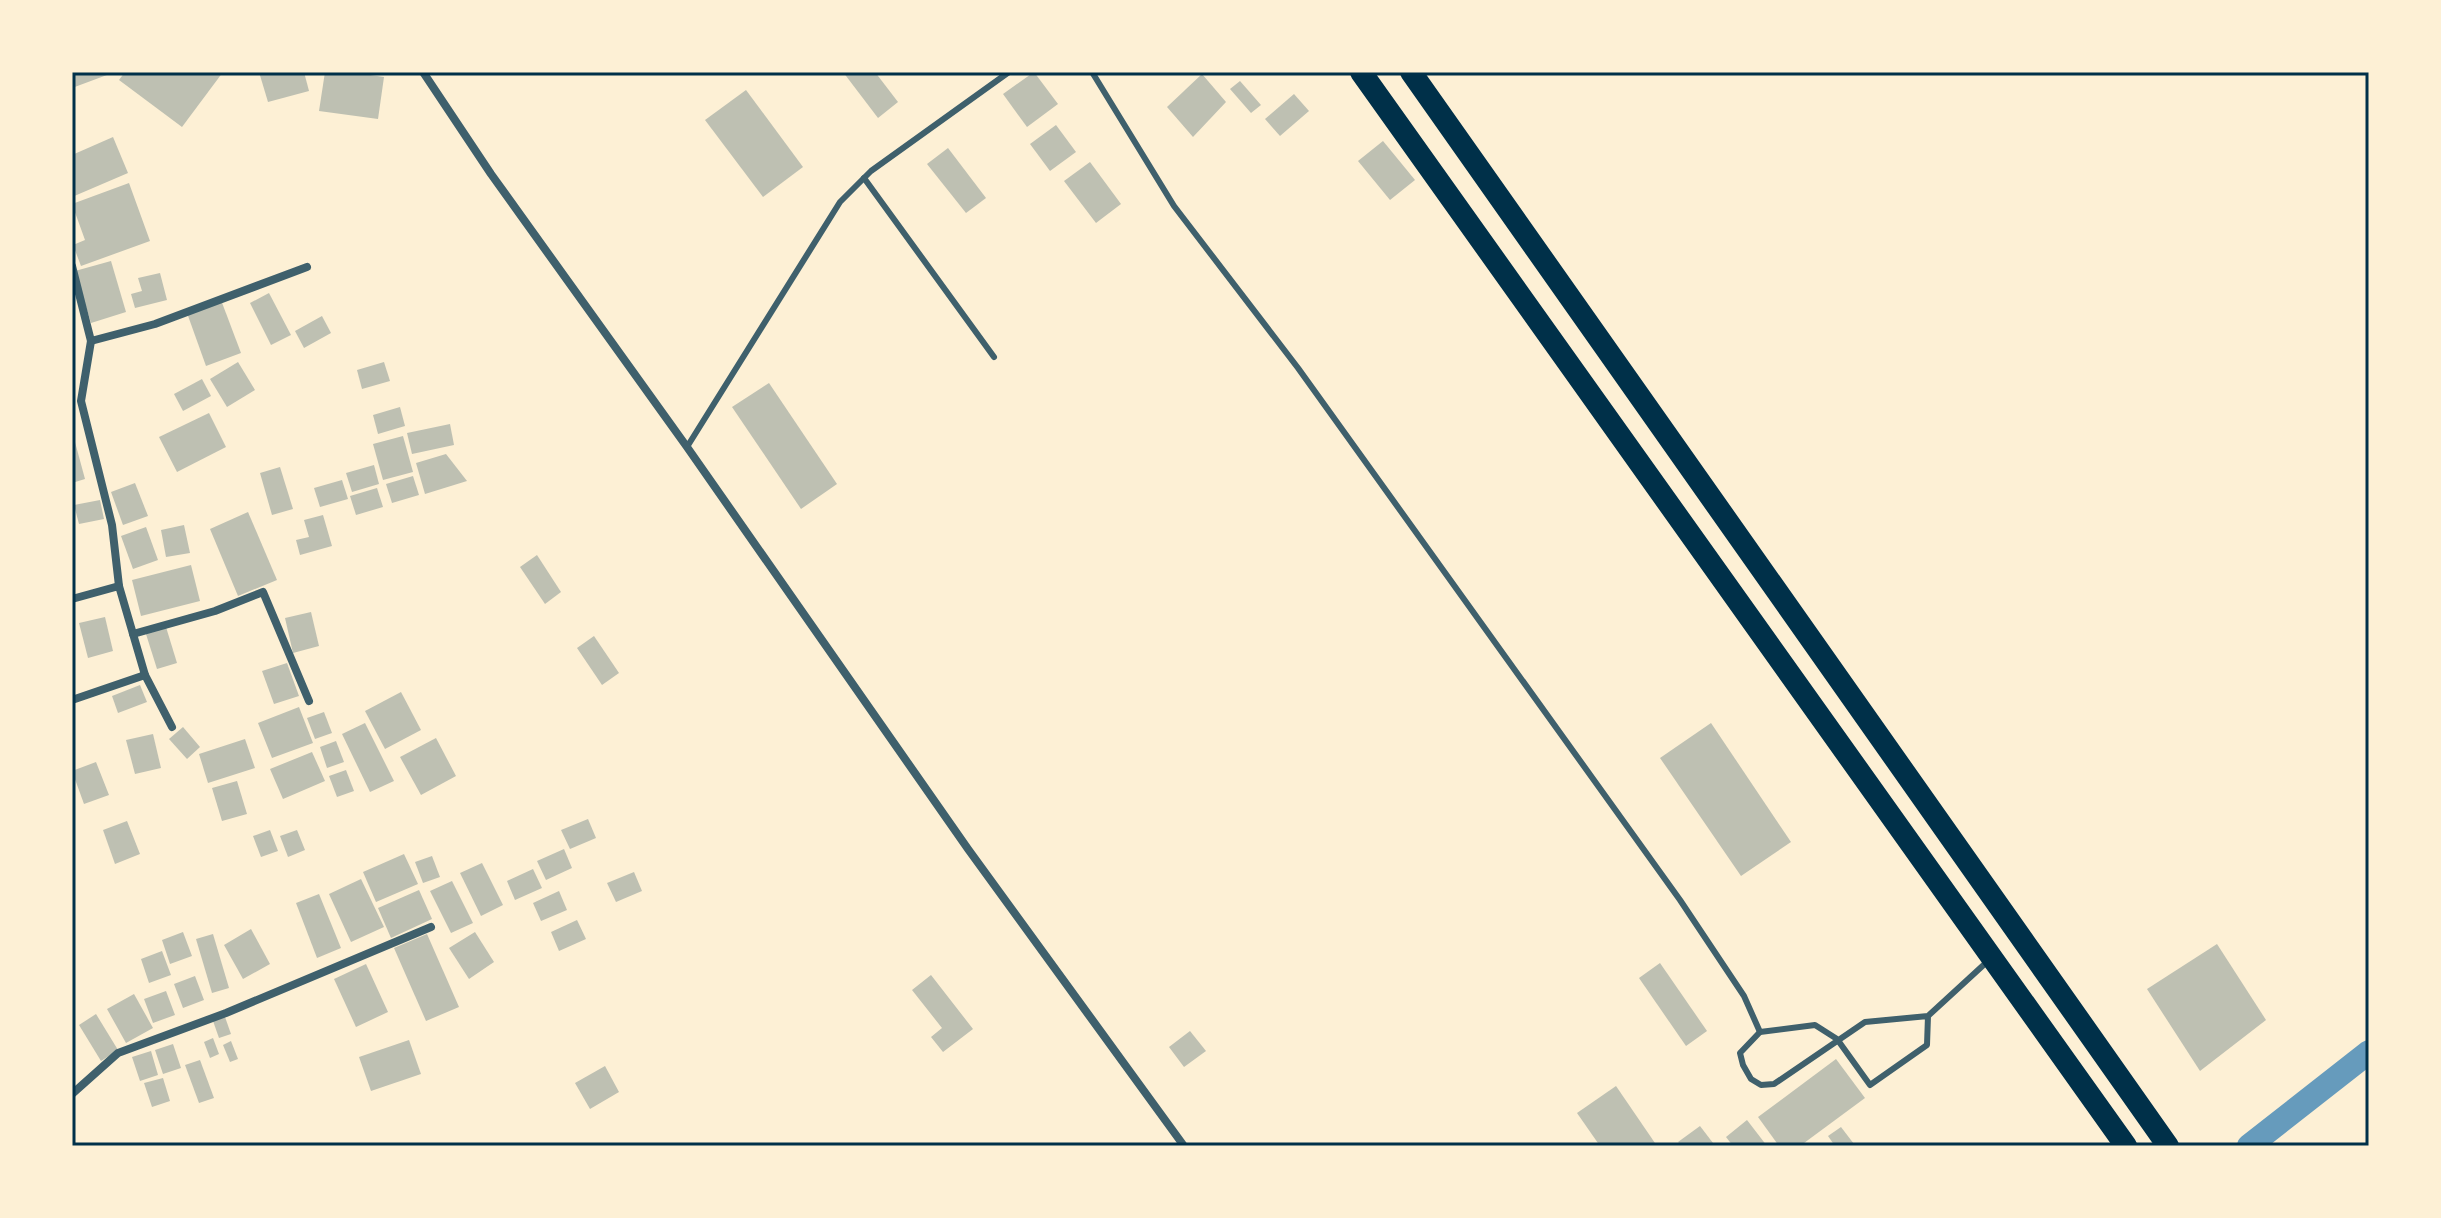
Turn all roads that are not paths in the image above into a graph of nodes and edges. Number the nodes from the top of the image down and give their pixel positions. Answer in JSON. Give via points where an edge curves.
{"nodes":[{"id":1,"x":423,"y":72,"type":"edge"},
{"id":2,"x":1009,"y":72,"type":"edge"},
{"id":3,"x":1092,"y":72,"type":"edge"},
{"id":4,"x":1361,"y":72,"type":"edge"},
{"id":5,"x":1411,"y":72,"type":"edge"},
{"id":6,"x":864,"y":178,"type":"junction"},
{"id":7,"x":72,"y":266,"type":"edge"},
{"id":8,"x":307,"y":267,"type":"dead end"},
{"id":9,"x":91,"y":341,"type":"junction"},
{"id":10,"x":994,"y":357,"type":"dead end"},
{"id":11,"x":687,"y":447,"type":"junction"},
{"id":12,"x":119,"y":586,"type":"junction"},
{"id":13,"x":72,"y":599,"type":"edge"},
{"id":14,"x":133,"y":634,"type":"junction"},
{"id":15,"x":145,"y":675,"type":"junction"},
{"id":16,"x":72,"y":700,"type":"edge"},
{"id":17,"x":309,"y":701,"type":"dead end"},
{"id":18,"x":172,"y":727,"type":"dead end"},
{"id":19,"x":431,"y":927,"type":"dead end"},
{"id":20,"x":1992,"y":957,"type":"junction"},
{"id":21,"x":1928,"y":1016,"type":"junction"},
{"id":22,"x":1760,"y":1032,"type":"junction"},
{"id":23,"x":1837,"y":1039,"type":"junction"},
{"id":24,"x":72,"y":1094,"type":"edge"},
{"id":25,"x":2162,"y":1144,"type":"edge"},
{"id":26,"x":1184,"y":1146,"type":"edge"},
{"id":27,"x":2126,"y":1146,"type":"edge"}],
"edges":[{"from":1,"to":11,"type":"street"},
{"from":2,"to":6,"type":"lane"},
{"from":3,"to":22,"type":"lane","via":[[1174,206],[1298,368],[1680,900],[1744,996]]},
{"from":4,"to":20,"type":"highway"},
{"from":5,"to":25,"type":"highway"},
{"from":6,"to":10,"type":"lane"},
{"from":6,"to":11,"type":"lane","via":[[840,202]]},
{"from":7,"to":9,"type":"street"},
{"from":8,"to":9,"type":"street","via":[[155,324]]},
{"from":9,"to":12,"type":"street","via":[[81,401],[112,525]]},
{"from":11,"to":26,"type":"street"},
{"from":12,"to":13,"type":"street"},
{"from":12,"to":14,"type":"street"},
{"from":14,"to":15,"type":"street"},
{"from":14,"to":17,"type":"street","via":[[263,592]]},
{"from":15,"to":16,"type":"street"},
{"from":15,"to":18,"type":"street"},
{"from":19,"to":24,"type":"street","via":[[118,1053]]},
{"from":20,"to":21,"type":"lane"},
{"from":20,"to":27,"type":"highway"},
{"from":21,"to":23,"type":"lane","via":[[1865,1022]]},
{"from":21,"to":23,"type":"lane","via":[[1927,1045],[1870,1085]]},
{"from":22,"to":23,"type":"lane","via":[[1815,1025]]},
{"from":22,"to":23,"type":"lane","via":[[1740,1053],[1751,1079],[1761,1085],[1774,1084]]}]}
